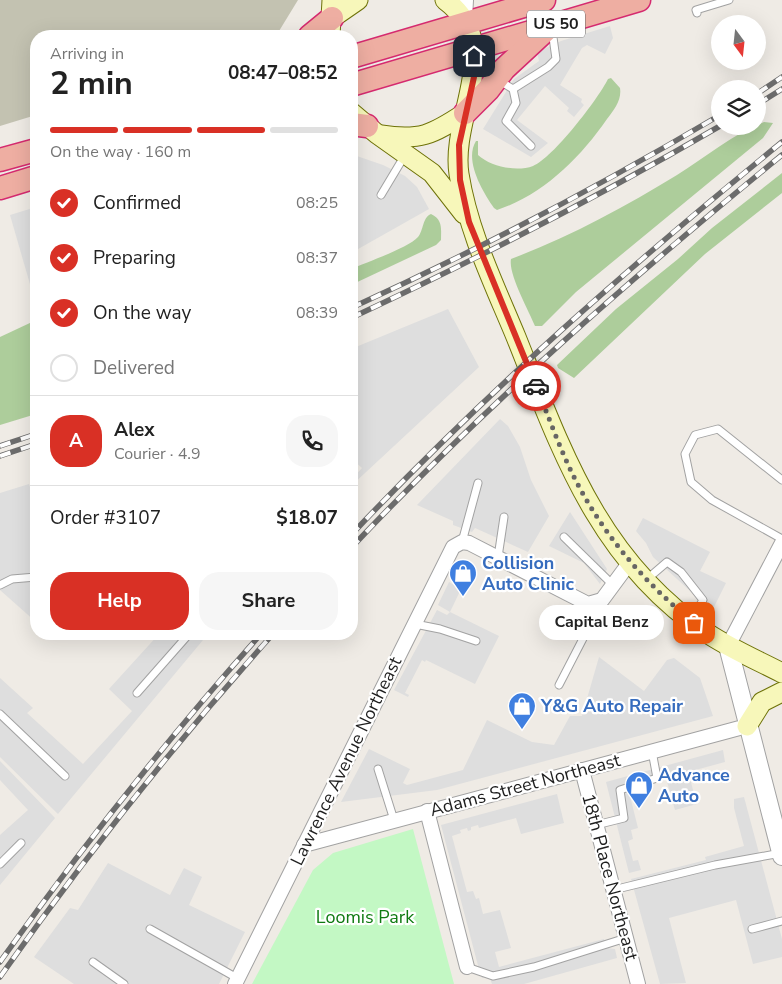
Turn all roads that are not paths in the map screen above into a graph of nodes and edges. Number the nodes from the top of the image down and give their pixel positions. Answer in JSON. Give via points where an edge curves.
{"nodes":[{"id":1,"x":358,"y":0,"type":"edge"},
{"id":2,"x":445,"y":0,"type":"edge"},
{"id":3,"x":544,"y":0,"type":"edge"},
{"id":4,"x":639,"y":0,"type":"edge"},
{"id":5,"x":729,"y":0,"type":"edge"},
{"id":6,"x":514,"y":4,"type":"edge"},
{"id":7,"x":697,"y":13,"type":"dead end"},
{"id":8,"x":464,"y":14,"type":"edge"},
{"id":9,"x":331,"y":18,"type":"edge"},
{"id":10,"x":551,"y":26,"type":"junction"},
{"id":11,"x":317,"y":30,"type":"edge"},
{"id":12,"x":473,"y":48,"type":"junction"},
{"id":13,"x":358,"y":54,"type":"edge"},
{"id":14,"x":358,"y":83,"type":"edge"},
{"id":15,"x":504,"y":84,"type":"junction"},
{"id":16,"x":464,"y":113,"type":"junction"},
{"id":17,"x":362,"y":124,"type":"edge"},
{"id":18,"x":531,"y":146,"type":"dead end"},
{"id":19,"x":30,"y":152,"type":"edge"},
{"id":20,"x":405,"y":154,"type":"junction"},
{"id":21,"x":0,"y":160,"type":"edge"},
{"id":22,"x":30,"y":179,"type":"edge"},
{"id":23,"x":0,"y":188,"type":"edge"},
{"id":24,"x":381,"y":195,"type":"dead end"},
{"id":25,"x":469,"y":222,"type":"junction"},
{"id":26,"x":782,"y":480,"type":"edge"},
{"id":27,"x":478,"y":483,"type":"dead end"},
{"id":28,"x":504,"y":517,"type":"dead end"},
{"id":29,"x":564,"y":537,"type":"dead end"},
{"id":30,"x":782,"y":539,"type":"edge"},
{"id":31,"x":462,"y":542,"type":"junction"},
{"id":32,"x":782,"y":543,"type":"edge"},
{"id":33,"x":498,"y":557,"type":"junction"},
{"id":34,"x":630,"y":562,"type":"junction"},
{"id":35,"x":30,"y":578,"type":"edge"},
{"id":36,"x":646,"y":580,"type":"junction"},
{"id":37,"x":0,"y":585,"type":"edge"},
{"id":38,"x":613,"y":585,"type":"junction"},
{"id":39,"x":593,"y":604,"type":"junction"},
{"id":40,"x":690,"y":620,"type":"junction"},
{"id":41,"x":414,"y":624,"type":"junction"},
{"id":42,"x":184,"y":640,"type":"edge"},
{"id":43,"x":476,"y":641,"type":"dead end"},
{"id":44,"x":728,"y":646,"type":"junction"},
{"id":45,"x":782,"y":673,"type":"edge"},
{"id":46,"x":559,"y":686,"type":"dead end"},
{"id":47,"x":782,"y":692,"type":"edge"},
{"id":48,"x":137,"y":693,"type":"dead end"},
{"id":49,"x":0,"y":714,"type":"edge"},
{"id":50,"x":747,"y":726,"type":"junction"},
{"id":51,"x":652,"y":751,"type":"junction"},
{"id":52,"x":378,"y":768,"type":"dead end"},
{"id":53,"x":582,"y":770,"type":"junction"},
{"id":54,"x":65,"y":776,"type":"dead end"},
{"id":55,"x":427,"y":811,"type":"junction"},
{"id":56,"x":394,"y":820,"type":"junction"},
{"id":57,"x":596,"y":825,"type":"junction"},
{"id":58,"x":21,"y":843,"type":"dead end"},
{"id":59,"x":304,"y":845,"type":"junction"},
{"id":60,"x":782,"y":855,"type":"edge"},
{"id":61,"x":0,"y":864,"type":"edge"},
{"id":62,"x":613,"y":890,"type":"junction"},
{"id":63,"x":782,"y":922,"type":"edge"},
{"id":64,"x":150,"y":929,"type":"dead end"},
{"id":65,"x":752,"y":930,"type":"dead end"},
{"id":66,"x":626,"y":938,"type":"junction"},
{"id":67,"x":93,"y":962,"type":"dead end"},
{"id":68,"x":467,"y":967,"type":"joint"},
{"id":69,"x":236,"y":981,"type":"edge"},
{"id":70,"x":124,"y":984,"type":"edge"},
{"id":71,"x":638,"y":984,"type":"edge"}],
"edges":[{"from":1,"to":9,"type":"main road"},
{"from":2,"to":8,"type":"main road"},
{"from":3,"to":6,"type":"highway","number":"US 50"},
{"from":4,"to":10,"type":"highway","number":"US 50"},
{"from":5,"to":7,"type":"lane","via":[[696,10]]},
{"from":6,"to":8,"type":"highway","number":"US 50"},
{"from":8,"to":12,"type":"main road"},
{"from":8,"to":13,"type":"highway","number":"US 50"},
{"from":9,"to":11,"type":"highway"},
{"from":10,"to":12,"type":"highway","number":"US 50"},
{"from":10,"to":15,"type":"highway"},
{"from":12,"to":14,"type":"highway","number":"US 50"},
{"from":12,"to":16,"type":"main road","via":[[474,77]]},
{"from":15,"to":16,"type":"highway","via":[[488,90]]},
{"from":15,"to":18,"type":"lane","via":[[516,103],[506,121]]},
{"from":16,"to":17,"type":"main road","via":[[438,131],[407,138]]},
{"from":16,"to":25,"type":"main road","via":[[458,163]]},
{"from":17,"to":20,"type":"main road"},
{"from":19,"to":21,"type":"highway"},
{"from":20,"to":24,"type":"lane"},
{"from":20,"to":25,"type":"main road","via":[[439,180]]},
{"from":22,"to":23,"type":"highway"},
{"from":25,"to":34,"type":"main road","via":[[573,476],[596,516]]},
{"from":26,"to":30,"type":"lane","via":[[718,429],[695,435],[685,454],[691,482],[712,500]]},
{"from":27,"to":31,"type":"lane"},
{"from":28,"to":33,"type":"lane"},
{"from":29,"to":38,"type":"lane"},
{"from":31,"to":33,"type":"street","via":[[469,542]]},
{"from":31,"to":41,"type":"street","name":"Lawrence Avenue Northeast","via":[[450,551]]},
{"from":32,"to":44,"type":"street"},
{"from":33,"to":39,"type":"street"},
{"from":34,"to":36,"type":"main road"},
{"from":34,"to":38,"type":"street"},
{"from":35,"to":37,"type":"lane","via":[[12,579]]},
{"from":36,"to":40,"type":"main road"},
{"from":36,"to":40,"type":"lane","via":[[667,562],[681,572],[703,600]]},
{"from":38,"to":39,"type":"street","via":[[602,600]]},
{"from":39,"to":46,"type":"lane","via":[[590,625]]},
{"from":40,"to":44,"type":"main road"},
{"from":41,"to":43,"type":"lane"},
{"from":41,"to":59,"type":"street","name":"Lawrence Avenue Northeast"},
{"from":42,"to":48,"type":"lane"},
{"from":44,"to":45,"type":"main road"},
{"from":44,"to":50,"type":"street"},
{"from":47,"to":50,"type":"main road","via":[[762,702]]},
{"from":49,"to":54,"type":"lane"},
{"from":50,"to":51,"type":"street","name":"Adams Street Northeast"},
{"from":50,"to":60,"type":"street"},
{"from":51,"to":53,"type":"street","name":"Adams Street Northeast"},
{"from":51,"to":57,"type":"lane","via":[[657,778],[620,790],[624,818]]},
{"from":52,"to":56,"type":"lane"},
{"from":53,"to":55,"type":"street","name":"Adams Street Northeast"},
{"from":53,"to":57,"type":"street","name":"18th Place Northeast"},
{"from":55,"to":56,"type":"street","name":"Adams Street Northeast"},
{"from":55,"to":68,"type":"street"},
{"from":56,"to":59,"type":"street","name":"Adams Street Northeast"},
{"from":57,"to":62,"type":"street","name":"18th Place Northeast"},
{"from":58,"to":61,"type":"lane"},
{"from":59,"to":69,"type":"street","name":"Lawrence Avenue Northeast"},
{"from":60,"to":62,"type":"lane","via":[[715,865]]},
{"from":62,"to":66,"type":"street","name":"18th Place Northeast"},
{"from":63,"to":65,"type":"lane"},
{"from":64,"to":69,"type":"lane"},
{"from":66,"to":68,"type":"lane","via":[[534,967],[492,976]]},
{"from":66,"to":71,"type":"street","name":"18th Place Northeast"},
{"from":67,"to":70,"type":"lane"}]}
